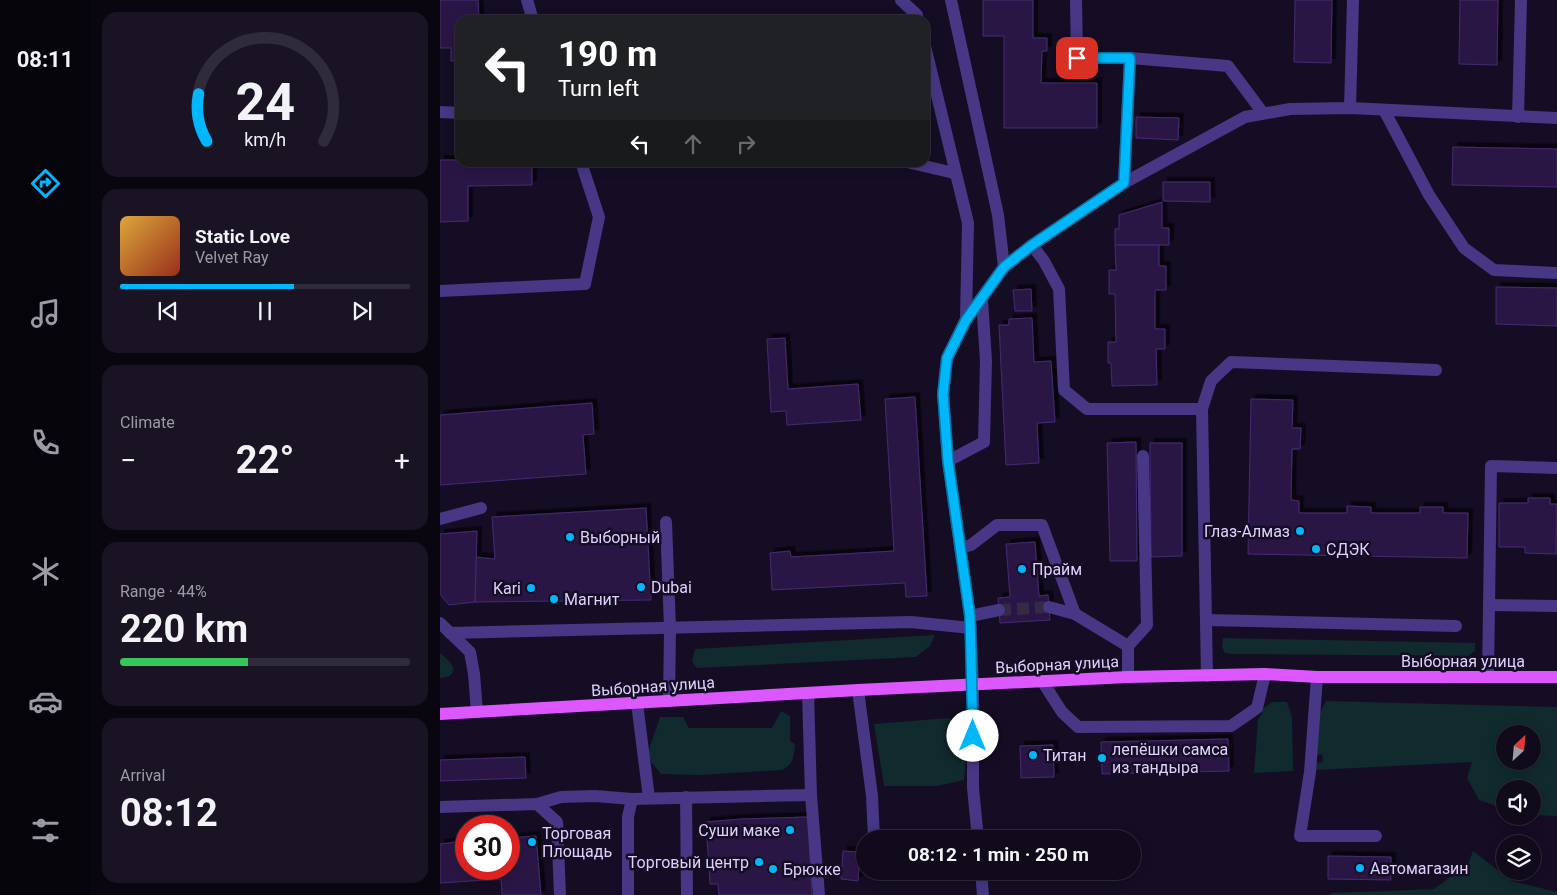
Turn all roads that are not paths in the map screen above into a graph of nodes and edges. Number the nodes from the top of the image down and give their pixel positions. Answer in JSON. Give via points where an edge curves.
{"nodes":[{"id":1,"x":526,"y":0,"type":"edge"},
{"id":2,"x":901,"y":0,"type":"edge"},
{"id":3,"x":914,"y":0,"type":"edge"},
{"id":4,"x":951,"y":0,"type":"edge"},
{"id":5,"x":1076,"y":0,"type":"edge"},
{"id":6,"x":1353,"y":0,"type":"edge"},
{"id":7,"x":1521,"y":0,"type":"edge"},
{"id":8,"x":531,"y":15,"type":"edge"},
{"id":9,"x":916,"y":15,"type":"edge"},
{"id":10,"x":918,"y":15,"type":"edge"},
{"id":11,"x":1130,"y":58,"type":"junction"},
{"id":12,"x":930,"y":68,"type":"edge"},
{"id":13,"x":1350,"y":108,"type":"junction"},
{"id":14,"x":1384,"y":110,"type":"junction"},
{"id":15,"x":440,"y":112,"type":"edge"},
{"id":16,"x":455,"y":113,"type":"edge"},
{"id":17,"x":1263,"y":113,"type":"junction"},
{"id":18,"x":1518,"y":117,"type":"junction"},
{"id":19,"x":1557,"y":118,"type":"edge"},
{"id":20,"x":584,"y":167,"type":"edge"},
{"id":21,"x":928,"y":167,"type":"edge"},
{"id":22,"x":954,"y":173,"type":"junction"},
{"id":23,"x":1124,"y":183,"type":"junction"},
{"id":24,"x":1032,"y":245,"type":"junction"},
{"id":25,"x":1004,"y":267,"type":"junction"},
{"id":26,"x":1557,"y":273,"type":"edge"},
{"id":27,"x":440,"y":291,"type":"edge"},
{"id":28,"x":982,"y":300,"type":"junction"},
{"id":29,"x":966,"y":320,"type":"junction"},
{"id":30,"x":1436,"y":370,"type":"dead end"},
{"id":31,"x":1202,"y":409,"type":"junction"},
{"id":32,"x":1142,"y":456,"type":"dead end"},
{"id":33,"x":948,"y":461,"type":"junction"},
{"id":34,"x":1557,"y":468,"type":"edge"},
{"id":35,"x":481,"y":508,"type":"dead end"},
{"id":36,"x":440,"y":520,"type":"edge"},
{"id":37,"x":666,"y":522,"type":"dead end"},
{"id":38,"x":960,"y":548,"type":"junction"},
{"id":39,"x":1489,"y":605,"type":"junction"},
{"id":40,"x":1557,"y":606,"type":"edge"},
{"id":41,"x":1049,"y":607,"type":"tunnel mouth"},
{"id":42,"x":999,"y":610,"type":"tunnel mouth"},
{"id":43,"x":1075,"y":614,"type":"junction"},
{"id":44,"x":1206,"y":620,"type":"junction"},
{"id":45,"x":970,"y":622,"type":"junction"},
{"id":46,"x":440,"y":623,"type":"edge"},
{"id":47,"x":1456,"y":626,"type":"dead end"},
{"id":48,"x":670,"y":628,"type":"junction"},
{"id":49,"x":450,"y":633,"type":"junction"},
{"id":50,"x":1128,"y":646,"type":"junction"},
{"id":51,"x":1266,"y":674,"type":"junction"},
{"id":52,"x":1207,"y":676,"type":"junction"},
{"id":53,"x":1128,"y":677,"type":"junction"},
{"id":54,"x":1317,"y":677,"type":"junction"},
{"id":55,"x":1488,"y":677,"type":"junction"},
{"id":56,"x":1557,"y":677,"type":"edge"},
{"id":57,"x":1042,"y":681,"type":"junction"},
{"id":58,"x":973,"y":685,"type":"junction"},
{"id":59,"x":858,"y":690,"type":"junction"},
{"id":60,"x":808,"y":693,"type":"junction"},
{"id":61,"x":669,"y":701,"type":"junction"},
{"id":62,"x":637,"y":702,"type":"junction"},
{"id":63,"x":477,"y":712,"type":"junction"},
{"id":64,"x":440,"y":714,"type":"edge"},
{"id":65,"x":811,"y":795,"type":"junction"},
{"id":66,"x":686,"y":797,"type":"junction"},
{"id":67,"x":650,"y":798,"type":"junction"},
{"id":68,"x":632,"y":799,"type":"junction"},
{"id":69,"x":537,"y":804,"type":"junction"},
{"id":70,"x":440,"y":807,"type":"edge"},
{"id":71,"x":874,"y":830,"type":"edge"},
{"id":72,"x":977,"y":830,"type":"edge"},
{"id":73,"x":1376,"y":836,"type":"dead end"},
{"id":74,"x":982,"y":880,"type":"edge"},
{"id":75,"x":560,"y":895,"type":"edge"},
{"id":76,"x":628,"y":895,"type":"edge"},
{"id":77,"x":687,"y":895,"type":"edge"},
{"id":78,"x":819,"y":895,"type":"edge"},
{"id":79,"x":983,"y":895,"type":"edge"}],
"edges":[{"from":1,"to":8,"type":"street"},
{"from":2,"to":9,"type":"street"},
{"from":3,"to":10,"type":"street"},
{"from":4,"to":25,"type":"street","via":[[998,215]]},
{"from":5,"to":11,"type":"street","via":[[1077,58]]},
{"from":6,"to":13,"type":"street"},
{"from":7,"to":18,"type":"street"},
{"from":11,"to":17,"type":"street","via":[[1228,66]]},
{"from":11,"to":23,"type":"street"},
{"from":12,"to":22,"type":"street"},
{"from":13,"to":14,"type":"street"},
{"from":13,"to":17,"type":"street"},
{"from":14,"to":18,"type":"street"},
{"from":14,"to":26,"type":"street","via":[[1428,195],[1464,248],[1494,270]]},
{"from":15,"to":16,"type":"street"},
{"from":17,"to":23,"type":"street","via":[[1245,117]]},
{"from":18,"to":19,"type":"street"},
{"from":20,"to":27,"type":"street","via":[[599,217],[585,284]]},
{"from":21,"to":22,"type":"street"},
{"from":22,"to":29,"type":"street","via":[[968,223]]},
{"from":23,"to":24,"type":"street"},
{"from":24,"to":25,"type":"street"},
{"from":24,"to":31,"type":"street","via":[[1059,289],[1064,390],[1087,409]]},
{"from":25,"to":28,"type":"street"},
{"from":28,"to":29,"type":"street"},
{"from":28,"to":33,"type":"street","via":[[986,361],[984,442]]},
{"from":29,"to":33,"type":"street","via":[[947,358],[943,394]]},
{"from":30,"to":31,"type":"street","via":[[1231,362],[1212,381]]},
{"from":31,"to":44,"type":"street"},
{"from":32,"to":50,"type":"street","via":[[1147,625]]},
{"from":33,"to":38,"type":"street"},
{"from":34,"to":39,"type":"street","via":[[1491,466]]},
{"from":35,"to":36,"type":"street"},
{"from":37,"to":48,"type":"street"},
{"from":38,"to":43,"type":"street","via":[[971,545],[997,525],[1042,525]]},
{"from":38,"to":45,"type":"street"},
{"from":39,"to":40,"type":"street"},
{"from":39,"to":55,"type":"street"},
{"from":41,"to":43,"type":"street"},
{"from":42,"to":45,"type":"street"},
{"from":43,"to":50,"type":"street"},
{"from":44,"to":47,"type":"street"},
{"from":44,"to":52,"type":"street"},
{"from":45,"to":48,"type":"street"},
{"from":45,"to":58,"type":"street"},
{"from":46,"to":49,"type":"street"},
{"from":48,"to":49,"type":"street"},
{"from":48,"to":61,"type":"street"},
{"from":49,"to":63,"type":"street","via":[[470,652]]},
{"from":50,"to":53,"type":"street"},
{"from":51,"to":52,"type":"main road","name":"Выборная улица"},
{"from":51,"to":54,"type":"main road","name":"Выборная улица"},
{"from":51,"to":57,"type":"street","via":[[1257,708],[1231,726],[1078,727],[1062,712]]},
{"from":52,"to":53,"type":"main road","name":"Выборная улица"},
{"from":53,"to":57,"type":"main road","name":"Выборная улица"},
{"from":54,"to":55,"type":"main road","name":"Выборная улица"},
{"from":54,"to":73,"type":"street","via":[[1310,772],[1300,836]]},
{"from":55,"to":56,"type":"main road","name":"Выборная улица"},
{"from":57,"to":58,"type":"main road","name":"Выборная улица"},
{"from":58,"to":59,"type":"main road","name":"Выборная улица"},
{"from":58,"to":72,"type":"street","via":[[973,788]]},
{"from":59,"to":60,"type":"main road","name":"Выборная улица"},
{"from":59,"to":71,"type":"street"},
{"from":60,"to":61,"type":"main road","name":"Выборная улица"},
{"from":60,"to":65,"type":"street"},
{"from":61,"to":62,"type":"main road","name":"Выборная улица"},
{"from":62,"to":63,"type":"main road","name":"Выборная улица"},
{"from":62,"to":67,"type":"street"},
{"from":63,"to":64,"type":"main road","name":"Выборная улица"},
{"from":65,"to":66,"type":"street"},
{"from":65,"to":78,"type":"street"},
{"from":66,"to":67,"type":"street"},
{"from":66,"to":77,"type":"street"},
{"from":67,"to":68,"type":"street"},
{"from":68,"to":69,"type":"street","via":[[562,797]]},
{"from":68,"to":76,"type":"street","via":[[628,817]]},
{"from":69,"to":70,"type":"street"},
{"from":69,"to":75,"type":"street","via":[[557,822]]},
{"from":74,"to":79,"type":"street"}]}
